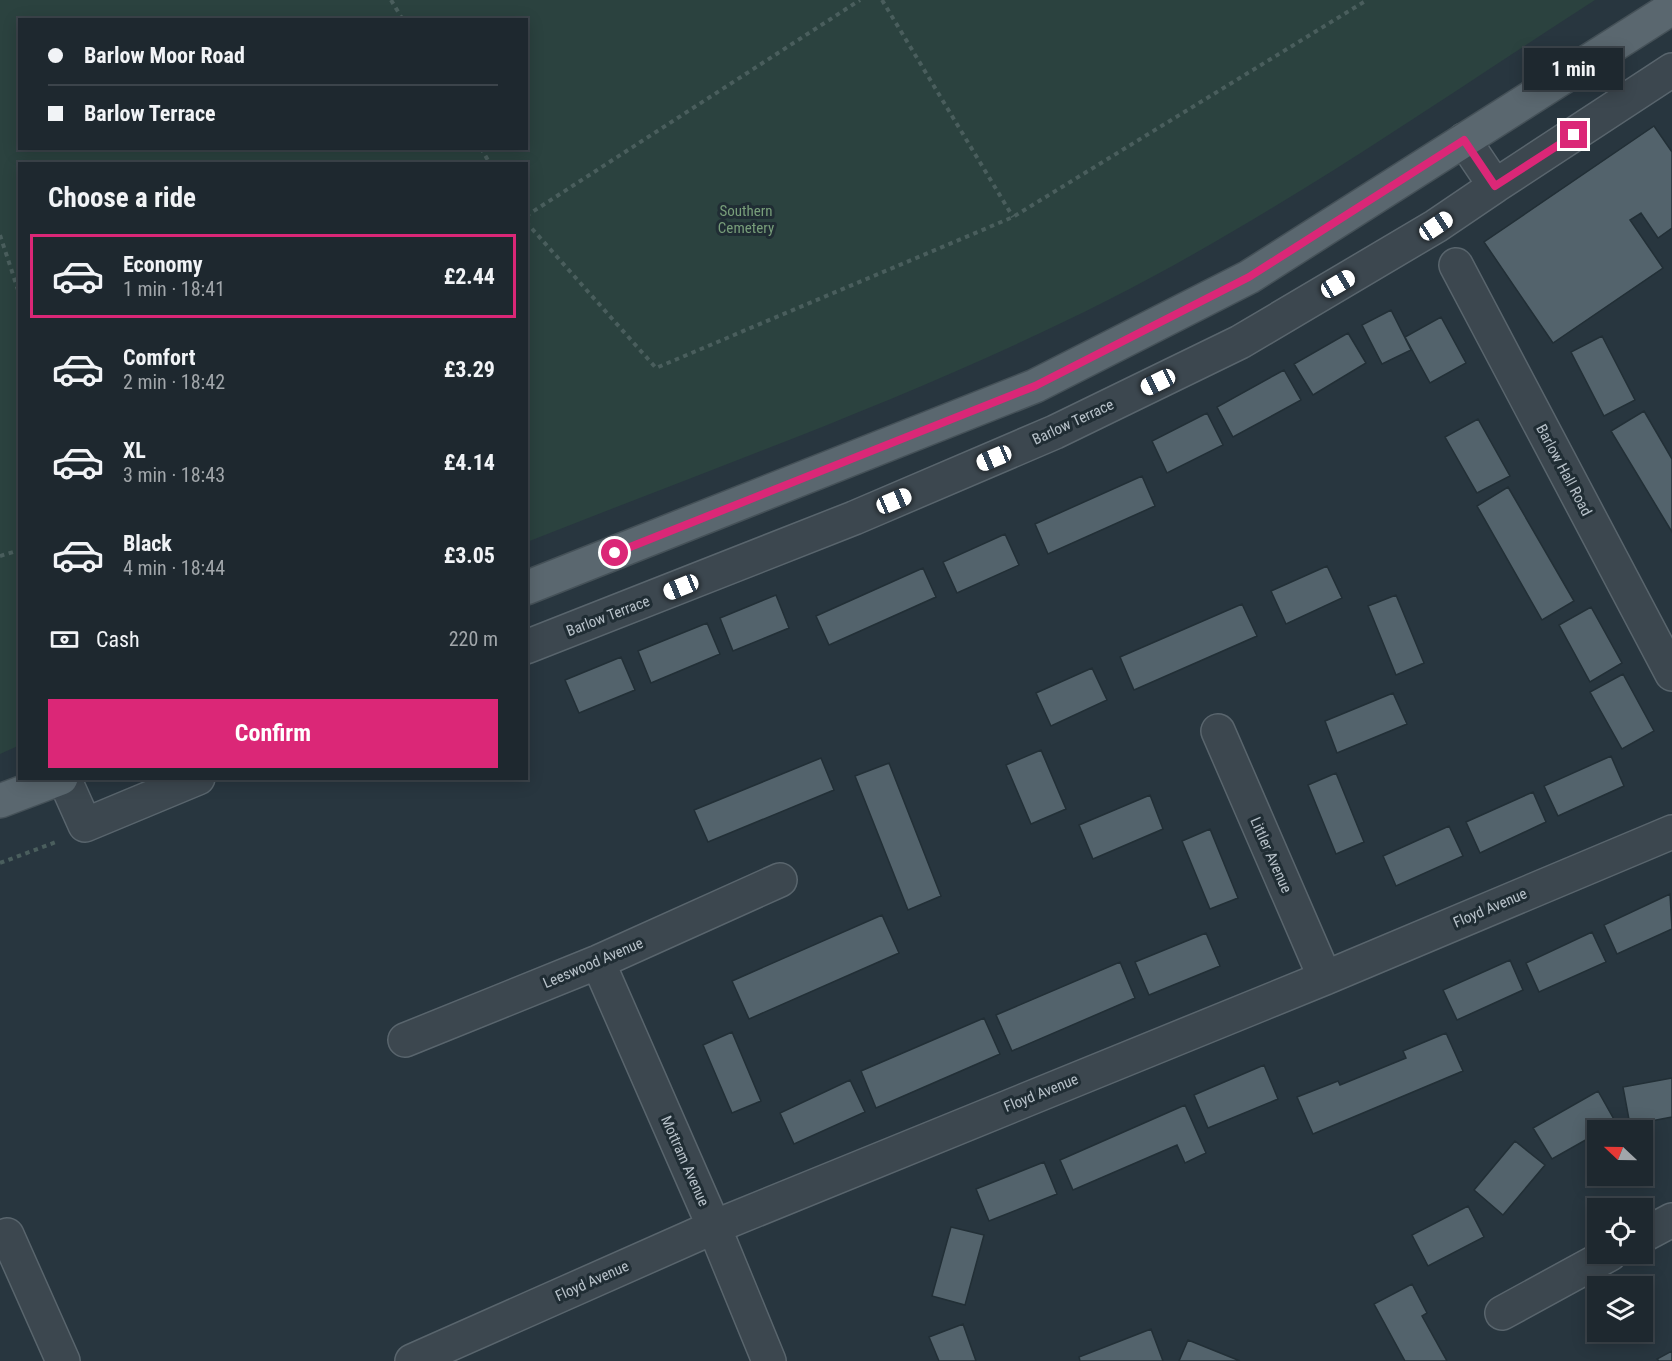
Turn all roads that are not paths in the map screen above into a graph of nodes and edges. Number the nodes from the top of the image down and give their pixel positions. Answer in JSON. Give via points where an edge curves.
{"nodes":[{"id":1,"x":1672,"y":8,"type":"edge"},
{"id":2,"x":1672,"y":70,"type":"edge"},
{"id":3,"x":1464,"y":140,"type":"junction"},
{"id":4,"x":1495,"y":186,"type":"junction"},
{"id":5,"x":1456,"y":265,"type":"dead end"},
{"id":6,"x":528,"y":587,"type":"edge"},
{"id":7,"x":528,"y":646,"type":"edge"},
{"id":8,"x":1672,"y":674,"type":"edge"},
{"id":9,"x":1218,"y":731,"type":"dead end"},
{"id":10,"x":58,"y":780,"type":"edge"},
{"id":11,"x":64,"y":780,"type":"edge"},
{"id":12,"x":193,"y":780,"type":"edge"},
{"id":13,"x":0,"y":801,"type":"edge"},
{"id":14,"x":1672,"y":832,"type":"edge"},
{"id":15,"x":780,"y":880,"type":"dead end"},
{"id":16,"x":598,"y":962,"type":"junction"},
{"id":17,"x":1325,"y":978,"type":"junction"},
{"id":18,"x":405,"y":1040,"type":"dead end"},
{"id":19,"x":1672,"y":1220,"type":"edge"},
{"id":20,"x":714,"y":1227,"type":"junction"},
{"id":21,"x":1653,"y":1230,"type":"edge"},
{"id":22,"x":7,"y":1235,"type":"dead end"},
{"id":23,"x":1592,"y":1264,"type":"edge"},
{"id":24,"x":1502,"y":1313,"type":"dead end"},
{"id":25,"x":63,"y":1361,"type":"edge"},
{"id":26,"x":412,"y":1361,"type":"edge"},
{"id":27,"x":769,"y":1361,"type":"edge"}],
"edges":[{"from":1,"to":3,"type":"main road"},
{"from":2,"to":4,"type":"street","name":"Barlow Terrace"},
{"from":3,"to":4,"type":"street"},
{"from":3,"to":6,"type":"main road","via":[[1249,277],[1035,386]]},
{"from":4,"to":7,"type":"street","name":"Barlow Terrace","via":[[1436,226],[1240,342],[1055,432],[854,518]]},
{"from":5,"to":8,"type":"street","name":"Barlow Hall Road"},
{"from":9,"to":17,"type":"street","name":"Littler Avenue"},
{"from":10,"to":13,"type":"main road"},
{"from":11,"to":12,"type":"street","via":[[86,825]]},
{"from":14,"to":17,"type":"street","name":"Floyd Avenue"},
{"from":15,"to":16,"type":"street","name":"Leeswood Avenue"},
{"from":16,"to":18,"type":"street","name":"Leeswood Avenue"},
{"from":16,"to":20,"type":"street","name":"Mottram Avenue"},
{"from":17,"to":20,"type":"street","name":"Floyd Avenue"},
{"from":19,"to":21,"type":"street"},
{"from":20,"to":26,"type":"street","name":"Floyd Avenue"},
{"from":20,"to":27,"type":"street","name":"Mottram Avenue"},
{"from":22,"to":25,"type":"street"},
{"from":23,"to":24,"type":"street"}]}
